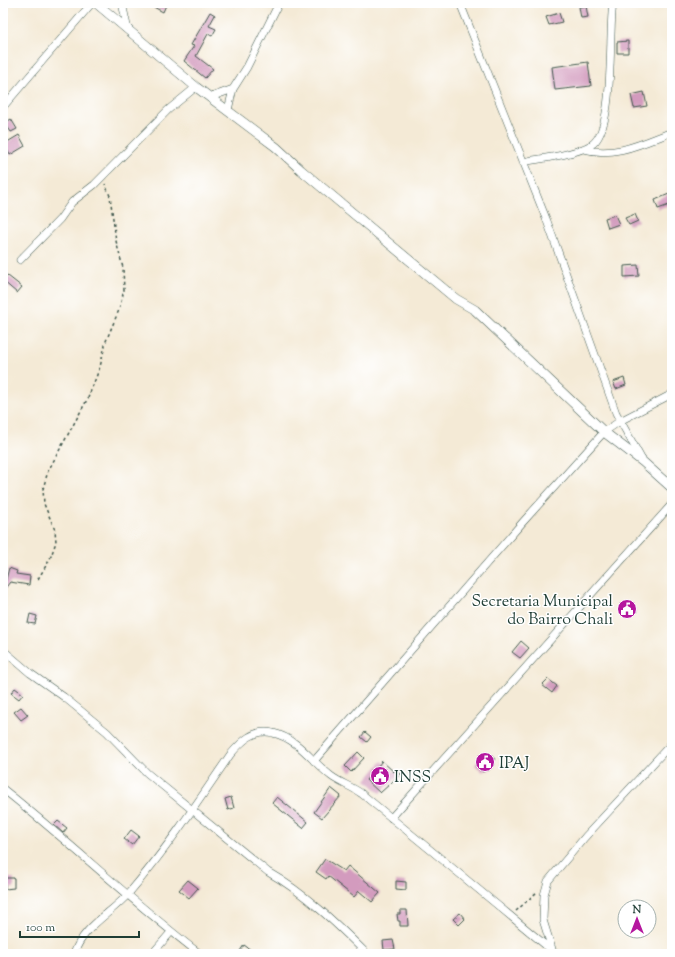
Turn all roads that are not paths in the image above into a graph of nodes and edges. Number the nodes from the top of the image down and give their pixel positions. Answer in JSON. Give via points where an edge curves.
{"nodes":[{"id":1,"x":92,"y":3,"type":"edge"},
{"id":2,"x":96,"y":3,"type":"edge"},
{"id":3,"x":122,"y":3,"type":"edge"},
{"id":4,"x":279,"y":3,"type":"edge"},
{"id":5,"x":460,"y":3,"type":"edge"},
{"id":6,"x":613,"y":3,"type":"edge"},
{"id":7,"x":128,"y":30,"type":"junction"},
{"id":8,"x":196,"y":87,"type":"junction"},
{"id":9,"x":233,"y":89,"type":"junction"},
{"id":10,"x":211,"y":97,"type":"junction"},
{"id":11,"x":3,"y":107,"type":"edge"},
{"id":12,"x":228,"y":110,"type":"junction"},
{"id":13,"x":672,"y":132,"type":"edge"},
{"id":14,"x":584,"y":149,"type":"junction"},
{"id":15,"x":523,"y":162,"type":"junction"},
{"id":16,"x":20,"y":260,"type":"dead end"},
{"id":17,"x":672,"y":388,"type":"edge"},
{"id":18,"x":672,"y":394,"type":"edge"},
{"id":19,"x":663,"y":400,"type":"junction"},
{"id":20,"x":620,"y":421,"type":"junction"},
{"id":21,"x":604,"y":432,"type":"junction"},
{"id":22,"x":643,"y":462,"type":"junction"},
{"id":23,"x":672,"y":488,"type":"edge"},
{"id":24,"x":672,"y":504,"type":"edge"},
{"id":25,"x":3,"y":650,"type":"edge"},
{"id":26,"x":672,"y":743,"type":"edge"},
{"id":27,"x":314,"y":761,"type":"junction"},
{"id":28,"x":3,"y":789,"type":"edge"},
{"id":29,"x":193,"y":809,"type":"junction"},
{"id":30,"x":391,"y":818,"type":"junction"},
{"id":31,"x":128,"y":894,"type":"junction"},
{"id":32,"x":171,"y":932,"type":"junction"},
{"id":33,"x":554,"y":953,"type":"edge"},
{"id":34,"x":74,"y":954,"type":"edge"},
{"id":35,"x":152,"y":954,"type":"edge"},
{"id":36,"x":200,"y":954,"type":"edge"},
{"id":37,"x":367,"y":954,"type":"edge"}],
"edges":[{"from":1,"to":11,"type":"street"},
{"from":2,"to":7,"type":"street"},
{"from":3,"to":7,"type":"street"},
{"from":4,"to":9,"type":"street"},
{"from":5,"to":15,"type":"street"},
{"from":6,"to":14,"type":"street","via":[[608,105],[598,140]]},
{"from":7,"to":8,"type":"street"},
{"from":8,"to":10,"type":"street"},
{"from":8,"to":16,"type":"street","via":[[168,110],[72,202],[60,219]]},
{"from":9,"to":10,"type":"street"},
{"from":9,"to":12,"type":"street"},
{"from":10,"to":12,"type":"street"},
{"from":12,"to":21,"type":"street","via":[[276,147],[439,285],[474,310]]},
{"from":13,"to":14,"type":"street","via":[[618,152],[594,152]]},
{"from":14,"to":15,"type":"street"},
{"from":15,"to":20,"type":"street"},
{"from":17,"to":19,"type":"street"},
{"from":18,"to":19,"type":"street"},
{"from":19,"to":20,"type":"street"},
{"from":20,"to":21,"type":"street"},
{"from":20,"to":22,"type":"street"},
{"from":21,"to":22,"type":"street"},
{"from":21,"to":27,"type":"street"},
{"from":22,"to":23,"type":"street"},
{"from":24,"to":30,"type":"street"},
{"from":25,"to":29,"type":"street","via":[[30,673],[64,696],[107,732],[147,772]]},
{"from":26,"to":33,"type":"street","via":[[548,881],[544,895],[543,920]]},
{"from":27,"to":29,"type":"street","via":[[306,751],[283,737],[274,733],[258,732],[242,742],[230,755]]},
{"from":27,"to":30,"type":"street","via":[[334,778],[361,793]]},
{"from":28,"to":31,"type":"street"},
{"from":29,"to":31,"type":"street"},
{"from":29,"to":37,"type":"street","via":[[268,872],[288,883],[338,925]]},
{"from":30,"to":33,"type":"street"},
{"from":31,"to":32,"type":"street"},
{"from":31,"to":34,"type":"street","via":[[88,930],[81,938]]},
{"from":32,"to":35,"type":"street"},
{"from":32,"to":36,"type":"street"}]}
